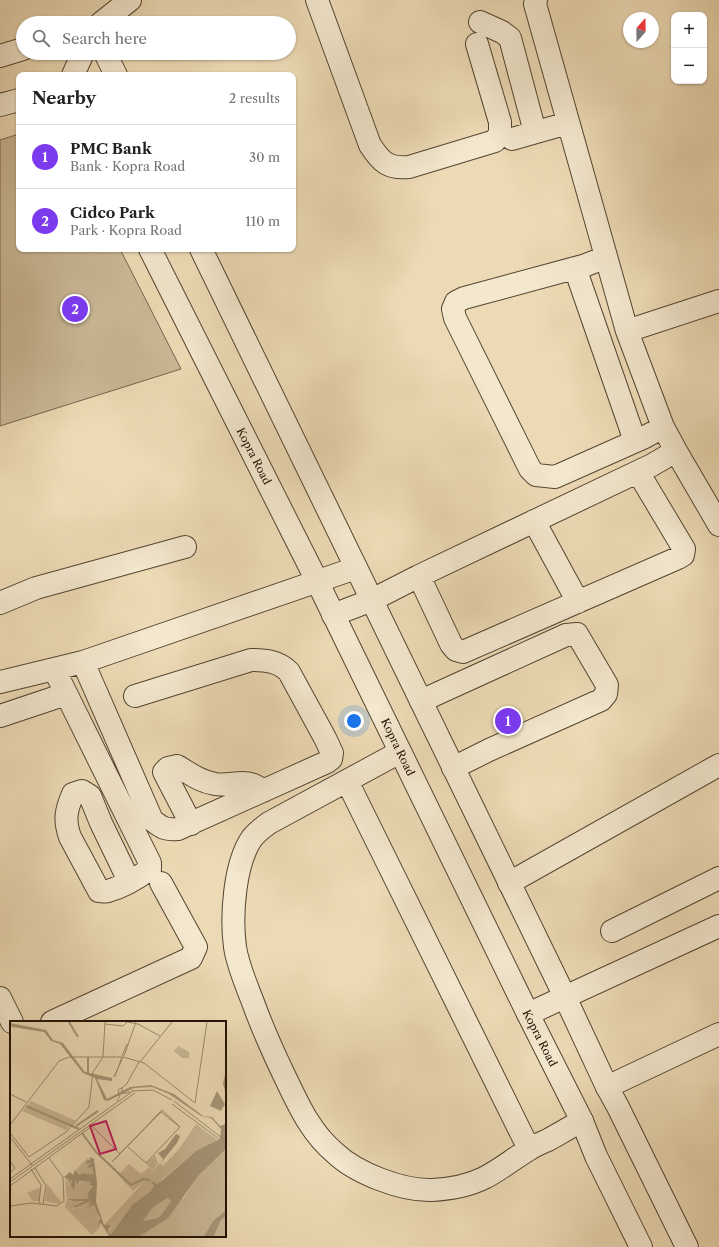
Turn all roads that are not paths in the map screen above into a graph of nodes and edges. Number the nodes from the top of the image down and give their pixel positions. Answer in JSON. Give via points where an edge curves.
{"nodes":[{"id":1,"x":130,"y":0,"type":"edge"},
{"id":2,"x":317,"y":0,"type":"edge"},
{"id":3,"x":532,"y":1,"type":"edge"},
{"id":4,"x":110,"y":16,"type":"edge"},
{"id":5,"x":480,"y":22,"type":"dead end"},
{"id":6,"x":477,"y":44,"type":"dead end"},
{"id":7,"x":16,"y":51,"type":"edge"},
{"id":8,"x":0,"y":56,"type":"edge"},
{"id":9,"x":80,"y":60,"type":"edge"},
{"id":10,"x":108,"y":60,"type":"edge"},
{"id":11,"x":74,"y":72,"type":"edge"},
{"id":12,"x":114,"y":72,"type":"edge"},
{"id":13,"x":16,"y":101,"type":"edge"},
{"id":14,"x":0,"y":105,"type":"edge"},
{"id":15,"x":568,"y":123,"type":"junction"},
{"id":16,"x":534,"y":132,"type":"junction"},
{"id":17,"x":512,"y":139,"type":"dead end"},
{"id":18,"x":152,"y":252,"type":"edge"},
{"id":19,"x":202,"y":252,"type":"edge"},
{"id":20,"x":606,"y":257,"type":"junction"},
{"id":21,"x":575,"y":268,"type":"junction"},
{"id":22,"x":719,"y":301,"type":"edge"},
{"id":23,"x":627,"y":331,"type":"junction"},
{"id":24,"x":663,"y":427,"type":"junction"},
{"id":25,"x":635,"y":441,"type":"junction"},
{"id":26,"x":676,"y":451,"type":"junction"},
{"id":27,"x":638,"y":472,"type":"junction"},
{"id":28,"x":534,"y":521,"type":"junction"},
{"id":29,"x":719,"y":525,"type":"edge"},
{"id":30,"x":185,"y":547,"type":"dead end"},
{"id":31,"x":356,"y":568,"type":"junction"},
{"id":32,"x":419,"y":576,"type":"junction"},
{"id":33,"x":317,"y":581,"type":"junction"},
{"id":34,"x":372,"y":600,"type":"junction"},
{"id":35,"x":578,"y":602,"type":"junction"},
{"id":36,"x":0,"y":603,"type":"edge"},
{"id":37,"x":333,"y":615,"type":"junction"},
{"id":38,"x":83,"y":662,"type":"junction"},
{"id":39,"x":54,"y":669,"type":"junction"},
{"id":40,"x":0,"y":682,"type":"edge"},
{"id":41,"x":66,"y":694,"type":"junction"},
{"id":42,"x":135,"y":696,"type":"dead end"},
{"id":43,"x":421,"y":701,"type":"junction"},
{"id":44,"x":0,"y":716,"type":"edge"},
{"id":45,"x":400,"y":752,"type":"junction"},
{"id":46,"x":719,"y":766,"type":"edge"},
{"id":47,"x":453,"y":768,"type":"junction"},
{"id":48,"x":347,"y":781,"type":"junction"},
{"id":49,"x":263,"y":791,"type":"junction"},
{"id":50,"x":191,"y":824,"type":"junction"},
{"id":51,"x":719,"y":878,"type":"edge"},
{"id":52,"x":129,"y":881,"type":"dead end"},
{"id":53,"x":161,"y":882,"type":"dead end"},
{"id":54,"x":510,"y":883,"type":"junction"},
{"id":55,"x":719,"y":926,"type":"edge"},
{"id":56,"x":612,"y":931,"type":"dead end"},
{"id":57,"x":565,"y":997,"type":"junction"},
{"id":58,"x":0,"y":998,"type":"edge"},
{"id":59,"x":528,"y":1014,"type":"junction"},
{"id":60,"x":12,"y":1021,"type":"edge"},
{"id":61,"x":54,"y":1021,"type":"edge"},
{"id":62,"x":719,"y":1034,"type":"edge"},
{"id":63,"x":607,"y":1086,"type":"junction"},
{"id":64,"x":582,"y":1121,"type":"junction"},
{"id":65,"x":529,"y":1149,"type":"junction"},
{"id":66,"x":641,"y":1247,"type":"edge"},
{"id":67,"x":686,"y":1247,"type":"edge"}],
"edges":[{"from":1,"to":4,"type":"street"},
{"from":2,"to":6,"type":"street","via":[[370,145],[378,158],[398,168],[409,168],[495,140],[500,133],[500,122]]},
{"from":3,"to":15,"type":"street"},
{"from":5,"to":16,"type":"street","via":[[510,38]]},
{"from":7,"to":8,"type":"street"},
{"from":9,"to":11,"type":"street"},
{"from":10,"to":12,"type":"street"},
{"from":13,"to":14,"type":"street"},
{"from":15,"to":16,"type":"street"},
{"from":15,"to":20,"type":"street"},
{"from":16,"to":17,"type":"street"},
{"from":18,"to":33,"type":"street","name":"Kopra Road"},
{"from":19,"to":31,"type":"street"},
{"from":20,"to":21,"type":"street"},
{"from":20,"to":23,"type":"street"},
{"from":21,"to":25,"type":"street"},
{"from":21,"to":25,"type":"street","via":[[464,298],[456,302],[453,309],[455,318],[530,469],[536,475],[554,477]]},
{"from":22,"to":23,"type":"street"},
{"from":23,"to":24,"type":"street"},
{"from":24,"to":25,"type":"street"},
{"from":24,"to":26,"type":"street"},
{"from":26,"to":27,"type":"street"},
{"from":26,"to":29,"type":"street"},
{"from":27,"to":28,"type":"street"},
{"from":27,"to":35,"type":"street","via":[[684,549],[683,555]]},
{"from":28,"to":32,"type":"street"},
{"from":28,"to":35,"type":"street"},
{"from":30,"to":36,"type":"street","via":[[36,588]]},
{"from":31,"to":33,"type":"street"},
{"from":31,"to":34,"type":"street"},
{"from":32,"to":34,"type":"street"},
{"from":32,"to":35,"type":"street","via":[[451,644],[462,652]]},
{"from":33,"to":37,"type":"street","name":"Kopra Road"},
{"from":33,"to":38,"type":"street"},
{"from":34,"to":37,"type":"street"},
{"from":34,"to":43,"type":"street"},
{"from":37,"to":45,"type":"street","name":"Kopra Road"},
{"from":38,"to":39,"type":"street"},
{"from":38,"to":50,"type":"street","via":[[152,820],[169,830]]},
{"from":39,"to":40,"type":"street"},
{"from":39,"to":41,"type":"street"},
{"from":41,"to":44,"type":"street"},
{"from":41,"to":52,"type":"street","via":[[150,863],[150,869]]},
{"from":42,"to":49,"type":"street","via":[[251,660],[265,660],[283,666],[290,672],[332,753],[327,762]]},
{"from":43,"to":47,"type":"street"},
{"from":43,"to":47,"type":"street","via":[[566,635],[577,634],[607,686],[606,694],[601,700]]},
{"from":45,"to":48,"type":"street"},
{"from":45,"to":59,"type":"street","name":"Kopra Road"},
{"from":46,"to":54,"type":"street"},
{"from":47,"to":54,"type":"street"},
{"from":48,"to":65,"type":"street"},
{"from":48,"to":65,"type":"street","via":[[259,830],[244,856],[234,900],[235,948],[240,968],[267,1040],[302,1114],[334,1153],[348,1164],[368,1175],[412,1189],[431,1190],[464,1186],[485,1177]]},
{"from":49,"to":50,"type":"street"},
{"from":49,"to":50,"type":"street","via":[[249,783],[205,782],[177,766],[168,768],[164,772]]},
{"from":51,"to":56,"type":"street"},
{"from":53,"to":61,"type":"street","via":[[196,947],[191,958]]},
{"from":54,"to":57,"type":"street"},
{"from":55,"to":57,"type":"street"},
{"from":57,"to":59,"type":"street"},
{"from":57,"to":63,"type":"street"},
{"from":58,"to":60,"type":"street"},
{"from":59,"to":64,"type":"street","name":"Kopra Road"},
{"from":62,"to":63,"type":"street"},
{"from":63,"to":67,"type":"street"},
{"from":64,"to":65,"type":"street"},
{"from":64,"to":66,"type":"street","name":"Kopra Road","via":[[596,1156]]}]}
